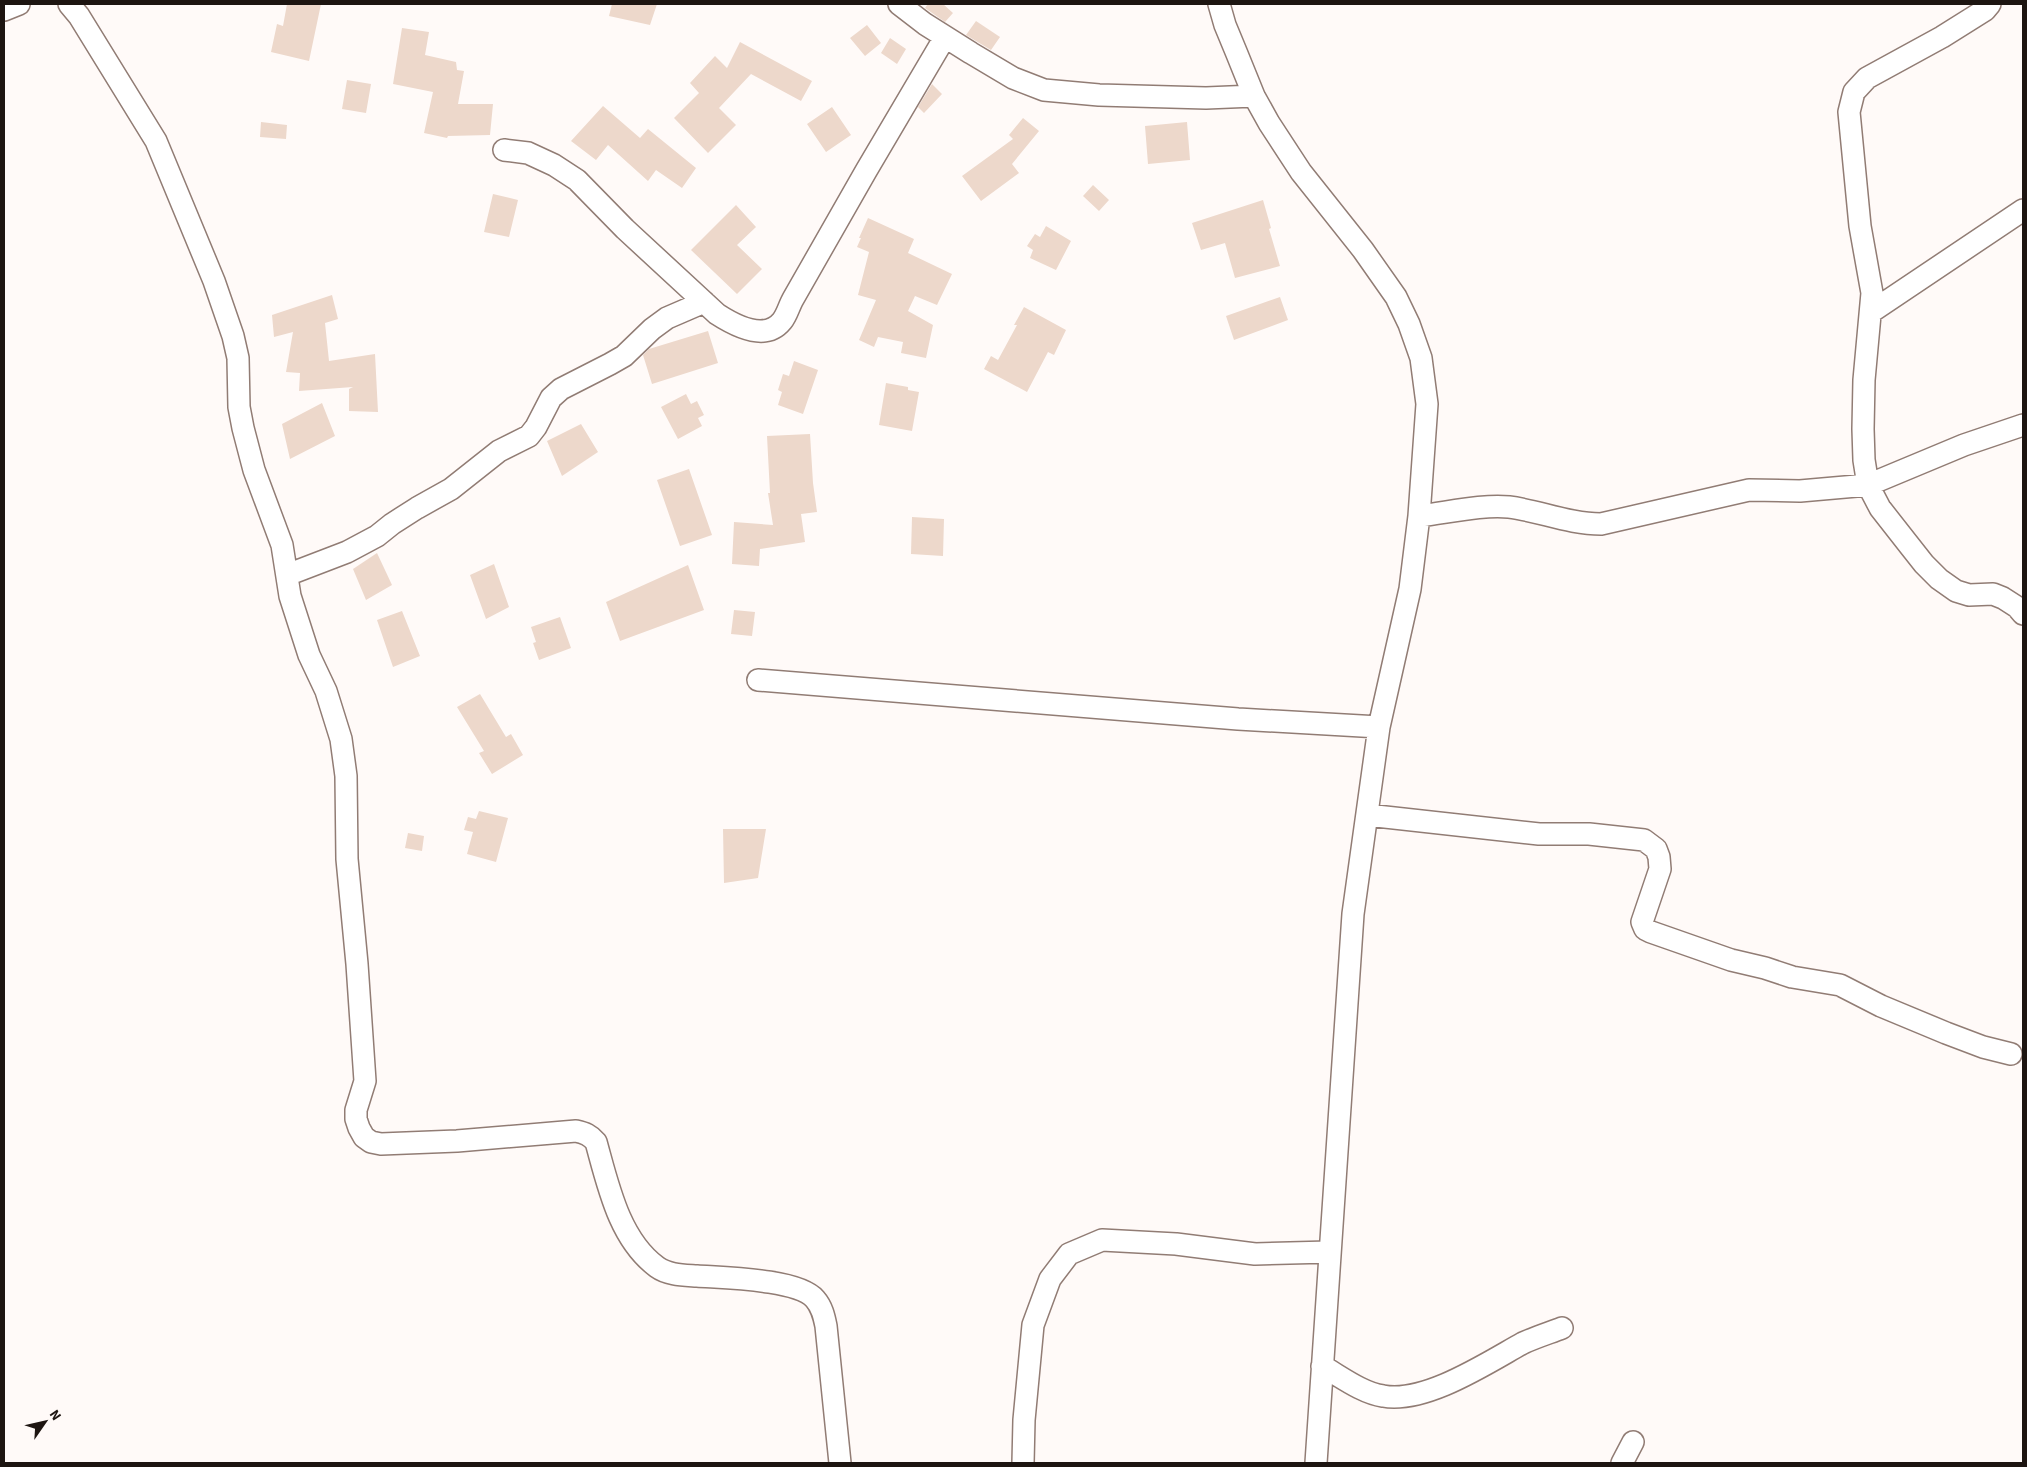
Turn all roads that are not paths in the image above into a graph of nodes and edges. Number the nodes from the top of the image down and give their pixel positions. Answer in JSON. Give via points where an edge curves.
{"nodes":[{"id":1,"x":19,"y":4,"type":"edge"},
{"id":2,"x":69,"y":4,"type":"edge"},
{"id":3,"x":899,"y":4,"type":"edge"},
{"id":4,"x":1219,"y":4,"type":"edge"},
{"id":5,"x":1990,"y":4,"type":"edge"},
{"id":6,"x":4,"y":10,"type":"edge"},
{"id":7,"x":946,"y":37,"type":"junction"},
{"id":8,"x":1254,"y":96,"type":"junction"},
{"id":9,"x":504,"y":150,"type":"dead end"},
{"id":10,"x":2023,"y":210,"type":"edge"},
{"id":11,"x":704,"y":302,"type":"junction"},
{"id":12,"x":1871,"y":312,"type":"junction"},
{"id":13,"x":2023,"y":425,"type":"edge"},
{"id":14,"x":1868,"y":485,"type":"junction"},
{"id":15,"x":1419,"y":516,"type":"junction"},
{"id":16,"x":286,"y":575,"type":"junction"},
{"id":17,"x":2023,"y":614,"type":"edge"},
{"id":18,"x":758,"y":680,"type":"dead end"},
{"id":19,"x":1379,"y":726,"type":"junction"},
{"id":20,"x":1367,"y":815,"type":"junction"},
{"id":21,"x":2011,"y":1054,"type":"dead end"},
{"id":22,"x":1330,"y":1252,"type":"junction"},
{"id":23,"x":1562,"y":1328,"type":"dead end"},
{"id":24,"x":1322,"y":1366,"type":"junction"},
{"id":25,"x":1633,"y":1442,"type":"dead end"},
{"id":26,"x":840,"y":1463,"type":"edge"},
{"id":27,"x":1023,"y":1463,"type":"edge"},
{"id":28,"x":1316,"y":1463,"type":"edge"},
{"id":29,"x":1622,"y":1463,"type":"edge"}],
"edges":[{"from":1,"to":6,"type":"street"},
{"from":2,"to":16,"type":"street","via":[[156,141],[214,281],[238,358],[242,428],[254,470],[278,530]]},
{"from":3,"to":7,"type":"street"},
{"from":4,"to":8,"type":"street"},
{"from":5,"to":12,"type":"street","via":[[1942,37],[1867,78],[1854,92],[1849,112],[1860,226],[1872,293]]},
{"from":7,"to":8,"type":"street","via":[[1013,78],[1044,90],[1099,96]]},
{"from":7,"to":11,"type":"street","via":[[866,171],[783,321],[768,330],[744,329],[732,324]]},
{"from":8,"to":15,"type":"street","via":[[1301,172],[1396,297],[1409,324],[1421,358],[1427,404]]},
{"from":9,"to":11,"type":"street","via":[[528,153],[577,180]]},
{"from":10,"to":12,"type":"street"},
{"from":11,"to":16,"type":"street","via":[[667,318],[617,360],[561,389],[551,398],[529,436],[499,451],[452,489],[347,552]]},
{"from":12,"to":14,"type":"street","via":[[1863,429]]},
{"from":13,"to":14,"type":"street","via":[[1964,445]]},
{"from":14,"to":15,"type":"street","via":[[1800,491],[1749,490],[1601,524],[1587,524],[1509,507]]},
{"from":14,"to":17,"type":"street","via":[[1880,508],[1939,579],[1969,595],[1993,594],[2003,598]]},
{"from":15,"to":19,"type":"street","via":[[1410,589]]},
{"from":16,"to":26,"type":"street","via":[[309,654],[332,708],[344,757],[347,859],[365,1081],[356,1110],[364,1137],[381,1144],[457,1142],[576,1132],[592,1137],[615,1205],[631,1239],[658,1268],[673,1274],[756,1280],[803,1290],[814,1298],[822,1309],[826,1326]]},
{"from":18,"to":19,"type":"street","via":[[1238,719]]},
{"from":19,"to":20,"type":"street"},
{"from":20,"to":21,"type":"street","via":[[1539,834],[1589,834],[1644,840],[1656,849],[1660,863],[1642,922],[1642,926],[1651,932],[1731,960],[1792,977],[1840,985],[1946,1033]]},
{"from":20,"to":22,"type":"street","via":[[1353,914]]},
{"from":22,"to":24,"type":"street"},
{"from":22,"to":27,"type":"street","via":[[1255,1254],[1176,1244],[1102,1240],[1069,1254],[1050,1279],[1033,1325]]},
{"from":23,"to":24,"type":"street","via":[[1524,1343],[1428,1392],[1400,1397],[1375,1394]]},
{"from":24,"to":28,"type":"street"},
{"from":25,"to":29,"type":"street"}]}
